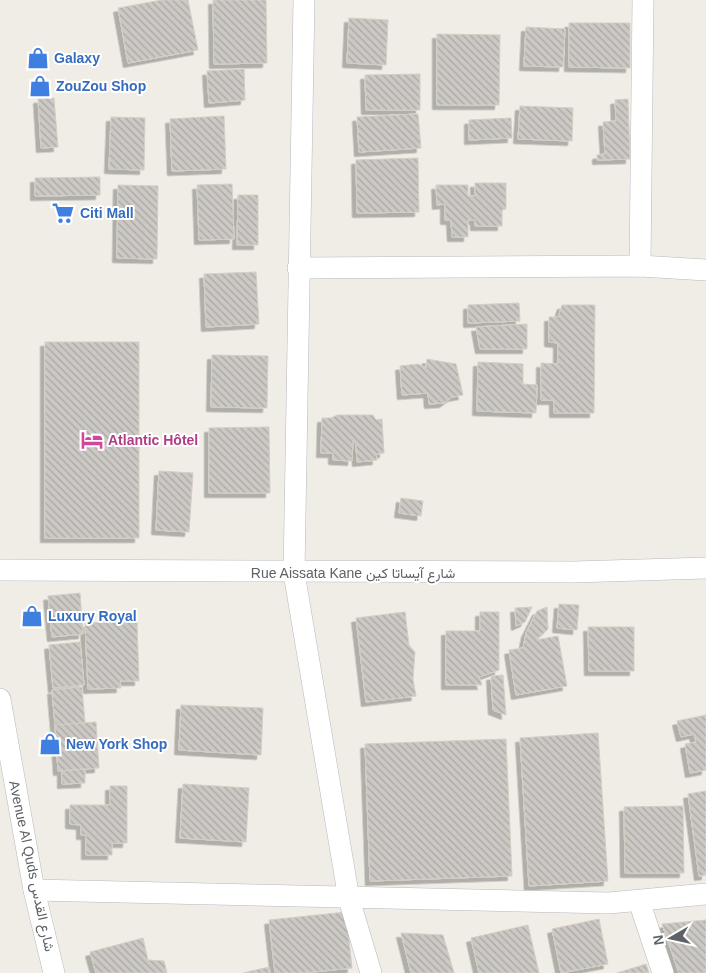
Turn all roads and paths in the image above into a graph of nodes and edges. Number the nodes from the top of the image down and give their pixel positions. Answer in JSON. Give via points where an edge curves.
{"nodes":[{"id":1,"x":304,"y":0,"type":"edge"},
{"id":2,"x":643,"y":0,"type":"edge"},
{"id":3,"x":640,"y":266,"type":"junction"},
{"id":4,"x":298,"y":268,"type":"junction"},
{"id":5,"x":706,"y":270,"type":"edge"},
{"id":6,"x":706,"y":568,"type":"edge"},
{"id":7,"x":0,"y":570,"type":"edge"},
{"id":8,"x":294,"y":573,"type":"junction"},
{"id":9,"x":0,"y":705,"type":"edge"},
{"id":10,"x":34,"y":890,"type":"junction"},
{"id":11,"x":706,"y":894,"type":"edge"},
{"id":12,"x":349,"y":899,"type":"junction"},
{"id":13,"x":639,"y":901,"type":"junction"},
{"id":14,"x":54,"y":973,"type":"edge"},
{"id":15,"x":370,"y":973,"type":"edge"},
{"id":16,"x":663,"y":973,"type":"edge"}],
"edges":[{"from":1,"to":4,"type":"street"},
{"from":2,"to":3,"type":"street"},
{"from":3,"to":4,"type":"street"},
{"from":3,"to":5,"type":"street"},
{"from":4,"to":8,"type":"street"},
{"from":6,"to":8,"type":"street","name":"Rue Aissata Kane شارع آيساتا كين"},
{"from":7,"to":8,"type":"street","name":"Rue Aissata Kane شارع آيساتا كين"},
{"from":8,"to":12,"type":"street"},
{"from":9,"to":10,"type":"street","name":"Avenue Al Quds شارع القدس"},
{"from":10,"to":12,"type":"street"},
{"from":10,"to":14,"type":"street","name":"Avenue Al Quds شارع القدس"},
{"from":11,"to":13,"type":"street"},
{"from":12,"to":13,"type":"street"},
{"from":12,"to":15,"type":"street"},
{"from":13,"to":16,"type":"street"}]}
